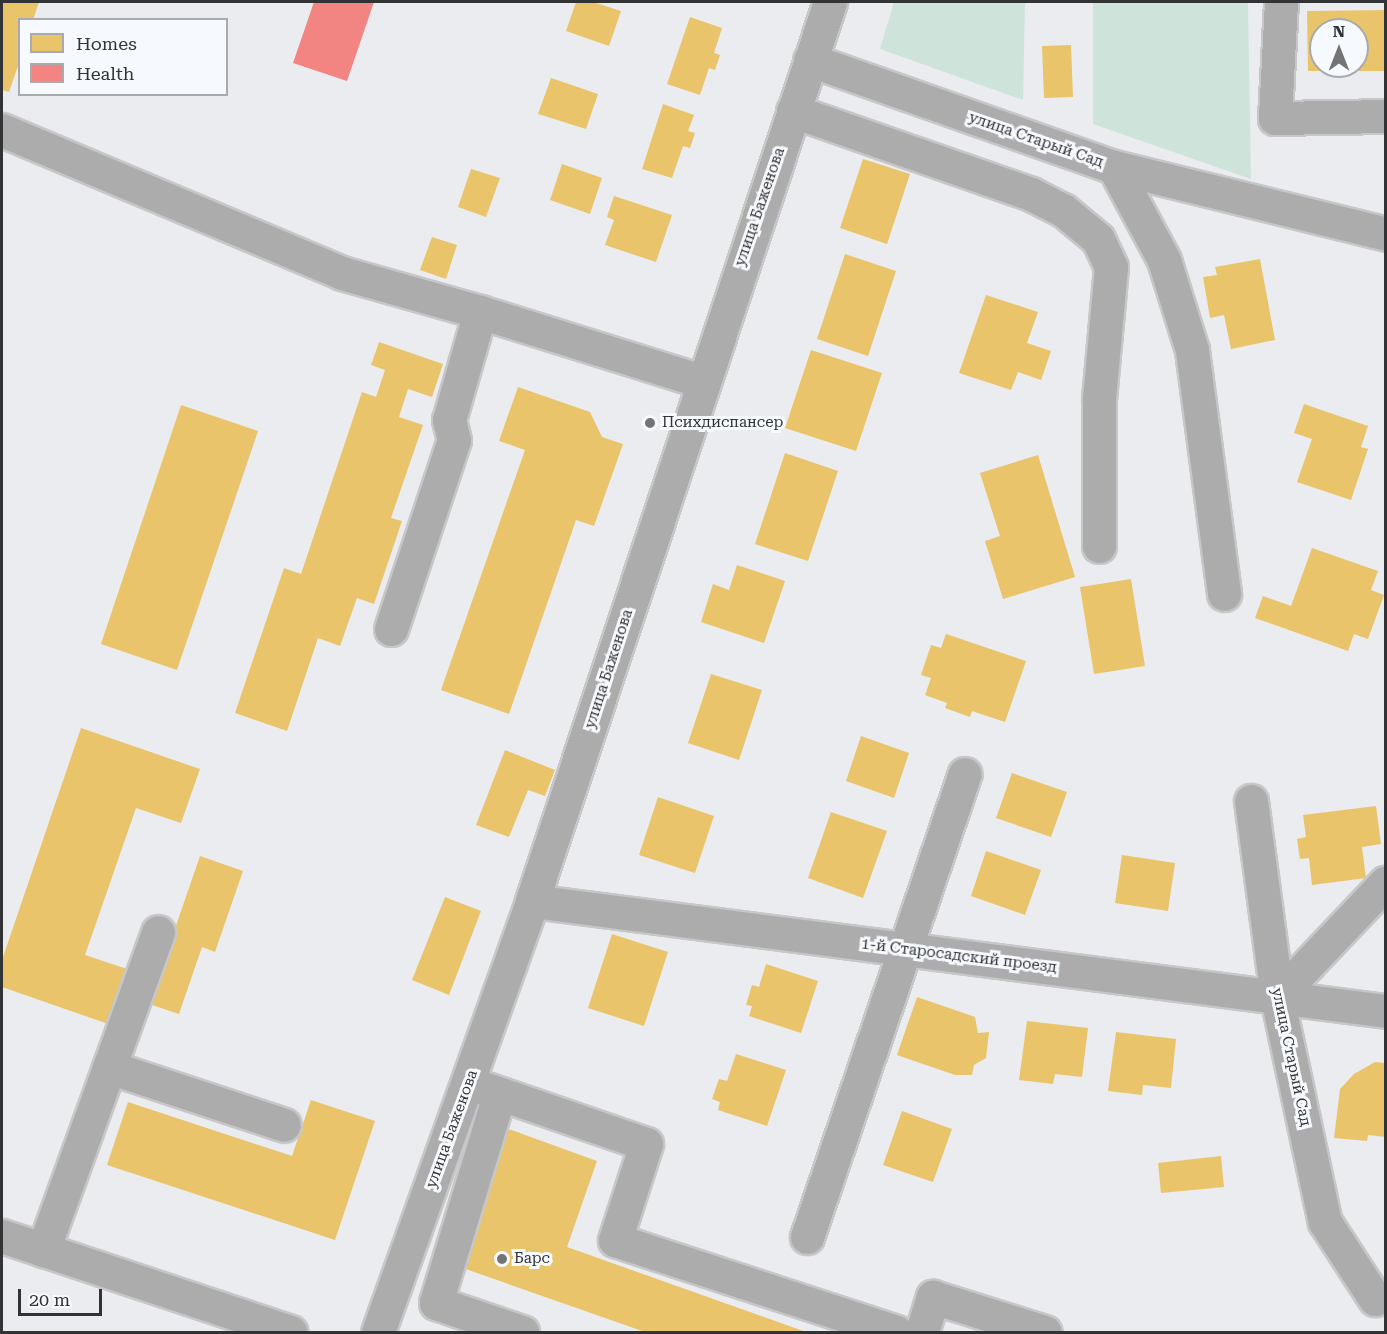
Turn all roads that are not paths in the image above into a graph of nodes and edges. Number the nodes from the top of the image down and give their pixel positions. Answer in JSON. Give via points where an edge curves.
{"nodes":[{"id":1,"x":830,"y":2,"type":"edge"},
{"id":2,"x":1281,"y":2,"type":"edge"},
{"id":3,"x":810,"y":60,"type":"junction"},
{"id":4,"x":793,"y":111,"type":"junction"},
{"id":5,"x":1386,"y":116,"type":"edge"},
{"id":6,"x":2,"y":130,"type":"edge"},
{"id":7,"x":1114,"y":167,"type":"junction"},
{"id":8,"x":1386,"y":234,"type":"edge"},
{"id":9,"x":480,"y":312,"type":"junction"},
{"id":10,"x":701,"y":381,"type":"junction"},
{"id":11,"x":1099,"y":546,"type":"dead end"},
{"id":12,"x":1224,"y":594,"type":"dead end"},
{"id":13,"x":391,"y":628,"type":"dead end"},
{"id":14,"x":965,"y":774,"type":"dead end"},
{"id":15,"x":1251,"y":801,"type":"dead end"},
{"id":16,"x":1386,"y":882,"type":"edge"},
{"id":17,"x":532,"y":901,"type":"junction"},
{"id":18,"x":158,"y":932,"type":"dead end"},
{"id":19,"x":906,"y":949,"type":"junction"},
{"id":20,"x":1277,"y":997,"type":"junction"},
{"id":21,"x":1386,"y":1011,"type":"edge"},
{"id":22,"x":109,"y":1067,"type":"junction"},
{"id":23,"x":469,"y":1083,"type":"junction"},
{"id":24,"x":499,"y":1095,"type":"junction"},
{"id":25,"x":284,"y":1125,"type":"dead end"},
{"id":26,"x":2,"y":1236,"type":"edge"},
{"id":27,"x":807,"y":1237,"type":"dead end"},
{"id":28,"x":43,"y":1250,"type":"junction"},
{"id":29,"x":1375,"y":1299,"type":"dead end"},
{"id":30,"x":290,"y":1332,"type":"edge"},
{"id":31,"x":378,"y":1332,"type":"edge"},
{"id":32,"x":522,"y":1332,"type":"edge"},
{"id":33,"x":896,"y":1332,"type":"edge"},
{"id":34,"x":922,"y":1332,"type":"edge"},
{"id":35,"x":1046,"y":1332,"type":"edge"}],
"edges":[{"from":1,"to":3,"type":"street","name":"улица Баженова"},
{"from":2,"to":5,"type":"street","via":[[1275,118]]},
{"from":3,"to":4,"type":"street","name":"улица Баженова"},
{"from":3,"to":7,"type":"street","name":"улица Старый Сад"},
{"from":4,"to":10,"type":"street","name":"улица Баженова"},
{"from":4,"to":11,"type":"street","via":[[1031,194],[1063,210],[1098,239],[1111,267],[1099,400]]},
{"from":6,"to":9,"type":"street","via":[[342,273]]},
{"from":7,"to":8,"type":"street"},
{"from":7,"to":12,"type":"street","name":"улица Старый Сад","via":[[1164,260],[1192,350]]},
{"from":9,"to":10,"type":"street"},
{"from":9,"to":13,"type":"street","via":[[449,420],[454,440]]},
{"from":10,"to":17,"type":"street","name":"улица Баженова"},
{"from":14,"to":19,"type":"street"},
{"from":15,"to":20,"type":"street","name":"улица Старый Сад"},
{"from":16,"to":20,"type":"street"},
{"from":17,"to":19,"type":"street","name":"1-й Старосадский проезд"},
{"from":17,"to":23,"type":"street","name":"улица Баженова"},
{"from":18,"to":22,"type":"street"},
{"from":19,"to":20,"type":"street","name":"1-й Старосадский проезд"},
{"from":19,"to":27,"type":"street"},
{"from":20,"to":21,"type":"street","name":"1-й Старосадский проезд"},
{"from":20,"to":29,"type":"street","name":"улица Старый Сад","via":[[1325,1222]]},
{"from":22,"to":25,"type":"street"},
{"from":22,"to":28,"type":"street"},
{"from":23,"to":24,"type":"street"},
{"from":23,"to":31,"type":"street","name":"улица Баженова"},
{"from":24,"to":32,"type":"street","via":[[436,1303]]},
{"from":24,"to":33,"type":"street","via":[[646,1144],[615,1240]]},
{"from":26,"to":28,"type":"street"},
{"from":28,"to":30,"type":"street"},
{"from":34,"to":35,"type":"street","via":[[933,1297]]}]}
